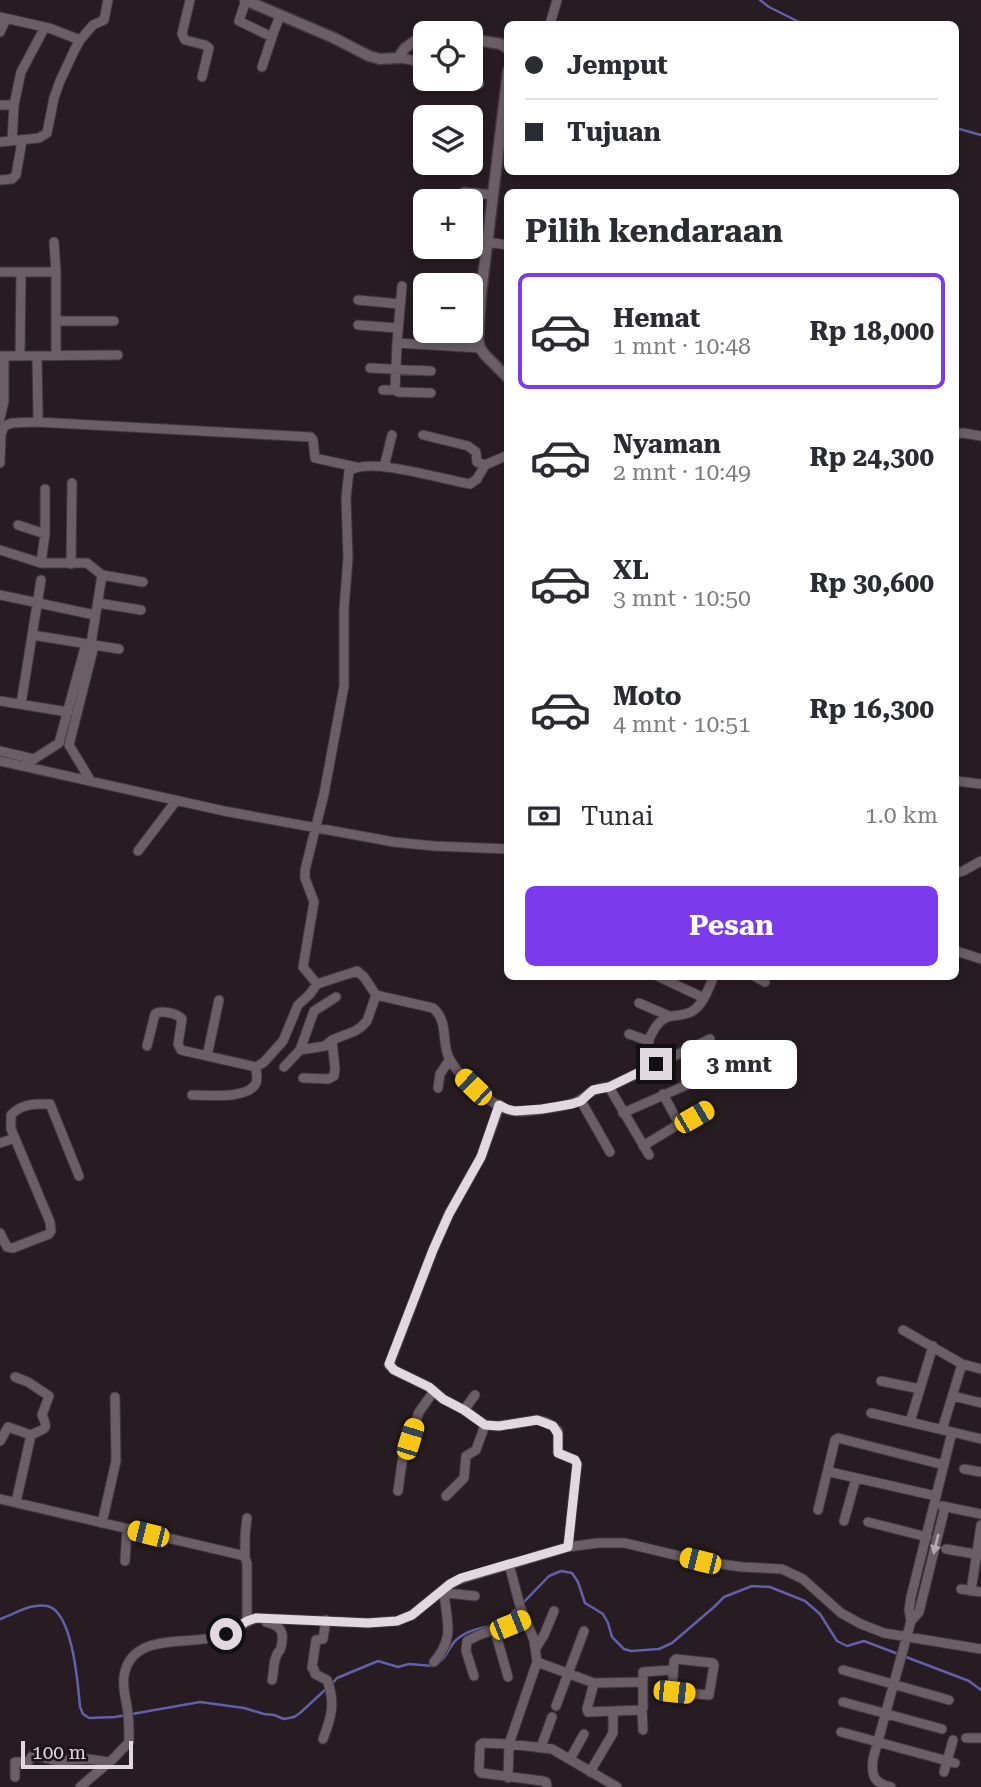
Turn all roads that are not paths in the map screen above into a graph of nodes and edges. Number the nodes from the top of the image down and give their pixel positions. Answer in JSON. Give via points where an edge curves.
{"nodes":[{"id":1,"x":108,"y":0,"type":"edge"},
{"id":2,"x":190,"y":0,"type":"edge"},
{"id":3,"x":245,"y":0,"type":"edge"},
{"id":4,"x":556,"y":0,"type":"edge"},
{"id":5,"x":281,"y":16,"type":"junction"},
{"id":6,"x":3,"y":18,"type":"edge"},
{"id":7,"x":551,"y":21,"type":"edge"},
{"id":8,"x":44,"y":27,"type":"junction"},
{"id":9,"x":0,"y":32,"type":"edge"},
{"id":10,"x":272,"y":37,"type":"junction"},
{"id":11,"x":80,"y":40,"type":"junction"},
{"id":12,"x":483,"y":41,"type":"edge"},
{"id":13,"x":413,"y":42,"type":"edge"},
{"id":14,"x":504,"y":46,"type":"edge"},
{"id":15,"x":398,"y":58,"type":"junction"},
{"id":16,"x":413,"y":60,"type":"edge"},
{"id":17,"x":262,"y":67,"type":"dead end"},
{"id":18,"x":202,"y":77,"type":"dead end"},
{"id":19,"x":504,"y":104,"type":"edge"},
{"id":20,"x":0,"y":105,"type":"edge"},
{"id":21,"x":14,"y":105,"type":"junction"},
{"id":22,"x":17,"y":141,"type":"junction"},
{"id":23,"x":0,"y":142,"type":"edge"},
{"id":24,"x":0,"y":180,"type":"edge"},
{"id":25,"x":483,"y":194,"type":"edge"},
{"id":26,"x":493,"y":195,"type":"junction"},
{"id":27,"x":54,"y":242,"type":"dead end"},
{"id":28,"x":483,"y":242,"type":"edge"},
{"id":29,"x":487,"y":242,"type":"junction"},
{"id":30,"x":504,"y":244,"type":"edge"},
{"id":31,"x":0,"y":272,"type":"edge"},
{"id":32,"x":20,"y":272,"type":"junction"},
{"id":33,"x":57,"y":272,"type":"junction"},
{"id":34,"x":402,"y":286,"type":"dead end"},
{"id":35,"x":358,"y":300,"type":"dead end"},
{"id":36,"x":400,"y":304,"type":"junction"},
{"id":37,"x":57,"y":321,"type":"junction"},
{"id":38,"x":114,"y":321,"type":"dead end"},
{"id":39,"x":358,"y":325,"type":"dead end"},
{"id":40,"x":397,"y":328,"type":"junction"},
{"id":41,"x":397,"y":343,"type":"junction"},
{"id":42,"x":480,"y":348,"type":"junction"},
{"id":43,"x":118,"y":355,"type":"dead end"},
{"id":44,"x":2,"y":356,"type":"edge"},
{"id":45,"x":20,"y":356,"type":"junction"},
{"id":46,"x":37,"y":356,"type":"junction"},
{"id":47,"x":56,"y":356,"type":"junction"},
{"id":48,"x":370,"y":368,"type":"dead end"},
{"id":49,"x":396,"y":370,"type":"junction"},
{"id":50,"x":431,"y":371,"type":"dead end"},
{"id":51,"x":504,"y":374,"type":"edge"},
{"id":52,"x":383,"y":390,"type":"dead end"},
{"id":53,"x":395,"y":390,"type":"junction"},
{"id":54,"x":431,"y":393,"type":"dead end"},
{"id":55,"x":38,"y":416,"type":"dead end"},
{"id":56,"x":0,"y":418,"type":"edge"},
{"id":57,"x":959,"y":434,"type":"edge"},
{"id":58,"x":392,"y":435,"type":"dead end"},
{"id":59,"x":423,"y":435,"type":"dead end"},
{"id":60,"x":981,"y":436,"type":"edge"},
{"id":61,"x":504,"y":457,"type":"edge"},
{"id":62,"x":0,"y":463,"type":"edge"},
{"id":63,"x":485,"y":465,"type":"junction"},
{"id":64,"x":356,"y":467,"type":"junction"},
{"id":65,"x":384,"y":467,"type":"junction"},
{"id":66,"x":72,"y":483,"type":"dead end"},
{"id":67,"x":45,"y":489,"type":"dead end"},
{"id":68,"x":18,"y":525,"type":"dead end"},
{"id":69,"x":45,"y":534,"type":"junction"},
{"id":70,"x":0,"y":550,"type":"edge"},
{"id":71,"x":41,"y":563,"type":"junction"},
{"id":72,"x":71,"y":564,"type":"junction"},
{"id":73,"x":97,"y":571,"type":"junction"},
{"id":74,"x":41,"y":580,"type":"dead end"},
{"id":75,"x":143,"y":582,"type":"dead end"},
{"id":76,"x":0,"y":595,"type":"edge"},
{"id":77,"x":37,"y":603,"type":"junction"},
{"id":78,"x":98,"y":603,"type":"junction"},
{"id":79,"x":141,"y":610,"type":"dead end"},
{"id":80,"x":95,"y":615,"type":"junction"},
{"id":81,"x":32,"y":635,"type":"junction"},
{"id":82,"x":91,"y":644,"type":"junction"},
{"id":83,"x":119,"y":649,"type":"dead end"},
{"id":84,"x":0,"y":701,"type":"edge"},
{"id":85,"x":21,"y":704,"type":"junction"},
{"id":86,"x":68,"y":712,"type":"junction"},
{"id":87,"x":59,"y":743,"type":"junction"},
{"id":88,"x":69,"y":745,"type":"junction"},
{"id":89,"x":0,"y":751,"type":"edge"},
{"id":90,"x":34,"y":759,"type":"junction"},
{"id":91,"x":0,"y":761,"type":"edge"},
{"id":92,"x":27,"y":767,"type":"junction"},
{"id":93,"x":89,"y":778,"type":"dead end"},
{"id":94,"x":959,"y":781,"type":"edge"},
{"id":95,"x":981,"y":784,"type":"edge"},
{"id":96,"x":176,"y":801,"type":"junction"},
{"id":97,"x":316,"y":828,"type":"junction"},
{"id":98,"x":504,"y":849,"type":"edge"},
{"id":99,"x":138,"y":850,"type":"dead end"},
{"id":100,"x":981,"y":861,"type":"edge"},
{"id":101,"x":959,"y":872,"type":"edge"},
{"id":102,"x":959,"y":952,"type":"edge"},
{"id":103,"x":981,"y":959,"type":"edge"},
{"id":104,"x":666,"y":980,"type":"edge"},
{"id":105,"x":712,"y":980,"type":"edge"},
{"id":106,"x":761,"y":980,"type":"edge"},
{"id":107,"x":765,"y":982,"type":"dead end"},
{"id":108,"x":317,"y":984,"type":"junction"},
{"id":109,"x":376,"y":995,"type":"junction"},
{"id":110,"x":336,"y":997,"type":"dead end"},
{"id":111,"x":704,"y":998,"type":"junction"},
{"id":112,"x":219,"y":1000,"type":"dead end"},
{"id":113,"x":639,"y":1003,"type":"dead end"},
{"id":114,"x":669,"y":1016,"type":"junction"},
{"id":115,"x":629,"y":1034,"type":"dead end"},
{"id":116,"x":332,"y":1040,"type":"junction"},
{"id":117,"x":710,"y":1040,"type":"dead end"},
{"id":118,"x":649,"y":1041,"type":"junction"},
{"id":119,"x":147,"y":1046,"type":"dead end"},
{"id":120,"x":300,"y":1050,"type":"junction"},
{"id":121,"x":207,"y":1056,"type":"junction"},
{"id":122,"x":450,"y":1059,"type":"junction"},
{"id":123,"x":656,"y":1064,"type":"junction"},
{"id":124,"x":256,"y":1067,"type":"junction"},
{"id":125,"x":284,"y":1067,"type":"dead end"},
{"id":126,"x":303,"y":1078,"type":"dead end"},
{"id":127,"x":689,"y":1084,"type":"dead end"},
{"id":128,"x":609,"y":1087,"type":"junction"},
{"id":129,"x":438,"y":1088,"type":"dead end"},
{"id":130,"x":192,"y":1094,"type":"dead end"},
{"id":131,"x":663,"y":1094,"type":"junction"},
{"id":132,"x":581,"y":1101,"type":"junction"},
{"id":133,"x":499,"y":1105,"type":"junction"},
{"id":134,"x":708,"y":1109,"type":"dead end"},
{"id":135,"x":623,"y":1113,"type":"junction"},
{"id":136,"x":679,"y":1124,"type":"junction"},
{"id":137,"x":15,"y":1138,"type":"junction"},
{"id":138,"x":0,"y":1143,"type":"edge"},
{"id":139,"x":610,"y":1152,"type":"dead end"},
{"id":140,"x":79,"y":1176,"type":"dead end"},
{"id":141,"x":0,"y":1234,"type":"edge"},
{"id":142,"x":903,"y":1330,"type":"dead end"},
{"id":143,"x":933,"y":1346,"type":"junction"},
{"id":144,"x":962,"y":1364,"type":"junction"},
{"id":145,"x":981,"y":1369,"type":"edge"},
{"id":146,"x":15,"y":1377,"type":"dead end"},
{"id":147,"x":881,"y":1381,"type":"dead end"},
{"id":148,"x":920,"y":1389,"type":"junction"},
{"id":149,"x":434,"y":1391,"type":"junction"},
{"id":150,"x":475,"y":1395,"type":"dead end"},
{"id":151,"x":953,"y":1396,"type":"junction"},
{"id":152,"x":114,"y":1397,"type":"dead end"},
{"id":153,"x":981,"y":1404,"type":"edge"},
{"id":154,"x":464,"y":1410,"type":"junction"},
{"id":155,"x":871,"y":1413,"type":"dead end"},
{"id":156,"x":910,"y":1422,"type":"junction"},
{"id":157,"x":485,"y":1425,"type":"junction"},
{"id":158,"x":947,"y":1431,"type":"junction"},
{"id":159,"x":31,"y":1435,"type":"junction"},
{"id":160,"x":981,"y":1439,"type":"edge"},
{"id":161,"x":0,"y":1441,"type":"edge"},
{"id":162,"x":944,"y":1465,"type":"junction"},
{"id":163,"x":828,"y":1469,"type":"junction"},
{"id":164,"x":964,"y":1469,"type":"dead end"},
{"id":165,"x":981,"y":1472,"type":"edge"},
{"id":166,"x":856,"y":1478,"type":"junction"},
{"id":167,"x":398,"y":1491,"type":"dead end"},
{"id":168,"x":446,"y":1496,"type":"dead end"},
{"id":169,"x":0,"y":1499,"type":"edge"},
{"id":170,"x":935,"y":1500,"type":"junction"},
{"id":171,"x":16,"y":1502,"type":"junction"},
{"id":172,"x":945,"y":1507,"type":"junction"},
{"id":173,"x":818,"y":1510,"type":"dead end"},
{"id":174,"x":981,"y":1514,"type":"edge"},
{"id":175,"x":247,"y":1518,"type":"dead end"},
{"id":176,"x":844,"y":1521,"type":"dead end"},
{"id":177,"x":869,"y":1522,"type":"dead end"},
{"id":178,"x":102,"y":1523,"type":"junction"},
{"id":179,"x":981,"y":1525,"type":"edge"},
{"id":180,"x":127,"y":1529,"type":"junction"},
{"id":181,"x":927,"y":1537,"type":"junction"},
{"id":182,"x":568,"y":1547,"type":"junction"},
{"id":183,"x":946,"y":1549,"type":"dead end"},
{"id":184,"x":979,"y":1554,"type":"edge"},
{"id":185,"x":245,"y":1557,"type":"junction"},
{"id":186,"x":125,"y":1561,"type":"dead end"},
{"id":187,"x":509,"y":1564,"type":"junction"},
{"id":188,"x":917,"y":1577,"type":"junction"},
{"id":189,"x":927,"y":1580,"type":"junction"},
{"id":190,"x":961,"y":1589,"type":"dead end"},
{"id":191,"x":976,"y":1592,"type":"edge"},
{"id":192,"x":440,"y":1594,"type":"junction"},
{"id":193,"x":475,"y":1596,"type":"dead end"},
{"id":194,"x":554,"y":1611,"type":"dead end"},
{"id":195,"x":263,"y":1618,"type":"junction"},
{"id":196,"x":525,"y":1619,"type":"junction"},
{"id":197,"x":326,"y":1620,"type":"junction"},
{"id":198,"x":247,"y":1621,"type":"junction"},
{"id":199,"x":911,"y":1621,"type":"junction"},
{"id":200,"x":495,"y":1631,"type":"junction"},
{"id":201,"x":584,"y":1632,"type":"dead end"},
{"id":202,"x":907,"y":1636,"type":"junction"},
{"id":203,"x":536,"y":1648,"type":"junction"},
{"id":204,"x":981,"y":1648,"type":"edge"},
{"id":205,"x":537,"y":1661,"type":"junction"},
{"id":206,"x":434,"y":1662,"type":"dead end"},
{"id":207,"x":672,"y":1670,"type":"junction"},
{"id":208,"x":843,"y":1670,"type":"dead end"},
{"id":209,"x":568,"y":1674,"type":"junction"},
{"id":210,"x":474,"y":1676,"type":"dead end"},
{"id":211,"x":508,"y":1677,"type":"dead end"},
{"id":212,"x":272,"y":1680,"type":"dead end"},
{"id":213,"x":642,"y":1682,"type":"junction"},
{"id":214,"x":594,"y":1683,"type":"junction"},
{"id":215,"x":894,"y":1684,"type":"junction"},
{"id":216,"x":949,"y":1700,"type":"dead end"},
{"id":217,"x":842,"y":1702,"type":"dead end"},
{"id":218,"x":556,"y":1706,"type":"dead end"},
{"id":219,"x":642,"y":1710,"type":"junction"},
{"id":220,"x":613,"y":1712,"type":"junction"},
{"id":221,"x":885,"y":1714,"type":"junction"},
{"id":222,"x":552,"y":1717,"type":"dead end"},
{"id":223,"x":942,"y":1728,"type":"dead end"},
{"id":224,"x":643,"y":1730,"type":"dead end"},
{"id":225,"x":841,"y":1732,"type":"dead end"},
{"id":226,"x":584,"y":1734,"type":"dead end"},
{"id":227,"x":966,"y":1738,"type":"dead end"},
{"id":228,"x":981,"y":1738,"type":"edge"},
{"id":229,"x":323,"y":1739,"type":"dead end"},
{"id":230,"x":953,"y":1740,"type":"dead end"},
{"id":231,"x":876,"y":1743,"type":"junction"},
{"id":232,"x":509,"y":1744,"type":"junction"},
{"id":233,"x":541,"y":1747,"type":"junction"},
{"id":234,"x":570,"y":1759,"type":"junction"},
{"id":235,"x":109,"y":1762,"type":"junction"},
{"id":236,"x":951,"y":1762,"type":"junction"},
{"id":237,"x":590,"y":1772,"type":"junction"},
{"id":238,"x":944,"y":1772,"type":"dead end"},
{"id":239,"x":15,"y":1777,"type":"dead end"},
{"id":240,"x":508,"y":1778,"type":"junction"},
{"id":241,"x":878,"y":1785,"type":"edge"},
{"id":242,"x":80,"y":1787,"type":"edge"},
{"id":243,"x":547,"y":1787,"type":"edge"},
{"id":244,"x":617,"y":1787,"type":"edge"},
{"id":245,"x":891,"y":1787,"type":"edge"}],
"edges":[{"from":1,"to":11,"type":"street","via":[[104,20]]},
{"from":2,"to":18,"type":"street","via":[[182,34],[185,40],[209,47]]},
{"from":3,"to":5,"type":"street"},
{"from":3,"to":10,"type":"street","via":[[239,21]]},
{"from":4,"to":7,"type":"street"},
{"from":5,"to":10,"type":"street"},
{"from":5,"to":15,"type":"street","via":[[369,56]]},
{"from":6,"to":8,"type":"street"},
{"from":6,"to":9,"type":"street"},
{"from":8,"to":11,"type":"street"},
{"from":8,"to":21,"type":"street","via":[[21,72]]},
{"from":10,"to":17,"type":"street"},
{"from":11,"to":22,"type":"street","via":[[54,98],[47,134]]},
{"from":12,"to":14,"type":"street"},
{"from":13,"to":15,"type":"street"},
{"from":15,"to":16,"type":"street"},
{"from":19,"to":26,"type":"street"},
{"from":20,"to":21,"type":"street"},
{"from":21,"to":22,"type":"street"},
{"from":22,"to":23,"type":"street"},
{"from":22,"to":24,"type":"street","via":[[16,176]]},
{"from":25,"to":26,"type":"street"},
{"from":26,"to":29,"type":"street"},
{"from":27,"to":33,"type":"street"},
{"from":28,"to":29,"type":"street"},
{"from":29,"to":30,"type":"street"},
{"from":29,"to":42,"type":"street"},
{"from":31,"to":32,"type":"street"},
{"from":32,"to":33,"type":"street"},
{"from":32,"to":45,"type":"street"},
{"from":33,"to":37,"type":"street"},
{"from":34,"to":36,"type":"street"},
{"from":35,"to":36,"type":"street"},
{"from":36,"to":40,"type":"street"},
{"from":37,"to":38,"type":"street"},
{"from":37,"to":47,"type":"street"},
{"from":39,"to":40,"type":"street"},
{"from":40,"to":41,"type":"street"},
{"from":41,"to":42,"type":"street"},
{"from":41,"to":49,"type":"street"},
{"from":42,"to":51,"type":"street"},
{"from":43,"to":47,"type":"street"},
{"from":44,"to":45,"type":"street"},
{"from":44,"to":56,"type":"street"},
{"from":45,"to":46,"type":"street"},
{"from":46,"to":47,"type":"street"},
{"from":46,"to":55,"type":"street"},
{"from":48,"to":49,"type":"street"},
{"from":49,"to":50,"type":"street"},
{"from":49,"to":53,"type":"street"},
{"from":52,"to":53,"type":"street"},
{"from":53,"to":54,"type":"street"},
{"from":57,"to":60,"type":"street"},
{"from":58,"to":65,"type":"street"},
{"from":59,"to":63,"type":"street","via":[[468,446],[476,461]]},
{"from":61,"to":63,"type":"street"},
{"from":62,"to":64,"type":"street","via":[[4,426],[39,422],[311,437],[314,458]]},
{"from":63,"to":65,"type":"street","via":[[470,484]]},
{"from":64,"to":65,"type":"street"},
{"from":64,"to":97,"type":"street","via":[[349,471],[346,486],[344,686]]},
{"from":66,"to":72,"type":"street"},
{"from":67,"to":69,"type":"street"},
{"from":68,"to":69,"type":"street"},
{"from":69,"to":71,"type":"street"},
{"from":70,"to":71,"type":"street"},
{"from":71,"to":72,"type":"street"},
{"from":72,"to":73,"type":"street","via":[[87,564]]},
{"from":73,"to":75,"type":"street"},
{"from":73,"to":78,"type":"street"},
{"from":74,"to":77,"type":"street"},
{"from":76,"to":77,"type":"street"},
{"from":77,"to":80,"type":"street"},
{"from":77,"to":81,"type":"street"},
{"from":78,"to":79,"type":"street"},
{"from":78,"to":80,"type":"street"},
{"from":80,"to":82,"type":"street"},
{"from":81,"to":82,"type":"street"},
{"from":81,"to":85,"type":"street"},
{"from":82,"to":83,"type":"street"},
{"from":82,"to":86,"type":"street","via":[[84,652]]},
{"from":82,"to":88,"type":"street"},
{"from":84,"to":85,"type":"street"},
{"from":85,"to":86,"type":"street"},
{"from":86,"to":87,"type":"street"},
{"from":87,"to":88,"type":"street"},
{"from":87,"to":90,"type":"street"},
{"from":88,"to":93,"type":"street"},
{"from":89,"to":90,"type":"street"},
{"from":90,"to":92,"type":"street"},
{"from":91,"to":92,"type":"street"},
{"from":92,"to":96,"type":"street"},
{"from":94,"to":95,"type":"street"},
{"from":96,"to":97,"type":"street"},
{"from":96,"to":99,"type":"street"},
{"from":97,"to":98,"type":"street","via":[[416,845]]},
{"from":97,"to":108,"type":"street","via":[[305,874],[314,908],[303,967]]},
{"from":100,"to":101,"type":"street"},
{"from":102,"to":103,"type":"street"},
{"from":104,"to":111,"type":"street"},
{"from":105,"to":111,"type":"street"},
{"from":106,"to":107,"type":"street"},
{"from":108,"to":109,"type":"street","via":[[356,971]]},
{"from":108,"to":124,"type":"street","via":[[298,1005],[283,1041]]},
{"from":109,"to":116,"type":"street","via":[[367,1021]]},
{"from":109,"to":122,"type":"street","via":[[437,1011]]},
{"from":110,"to":120,"type":"street","via":[[314,1011]]},
{"from":111,"to":114,"type":"street","via":[[691,1013]]},
{"from":112,"to":121,"type":"street"},
{"from":113,"to":114,"type":"street"},
{"from":114,"to":118,"type":"street","via":[[659,1022]]},
{"from":115,"to":118,"type":"street"},
{"from":116,"to":120,"type":"street","via":[[325,1046]]},
{"from":116,"to":126,"type":"street","via":[[334,1076]]},
{"from":117,"to":123,"type":"street"},
{"from":118,"to":123,"type":"street"},
{"from":119,"to":121,"type":"street","via":[[155,1014],[162,1012],[182,1018],[179,1049]]},
{"from":120,"to":125,"type":"street"},
{"from":121,"to":124,"type":"street"},
{"from":122,"to":129,"type":"street","via":[[440,1074]]},
{"from":122,"to":133,"type":"street","via":[[461,1076]]},
{"from":123,"to":128,"type":"street"},
{"from":124,"to":130,"type":"street","via":[[255,1086],[244,1092]]},
{"from":127,"to":131,"type":"street"},
{"from":128,"to":132,"type":"street","via":[[593,1090]]},
{"from":128,"to":135,"type":"street"},
{"from":131,"to":135,"type":"street"},
{"from":131,"to":136,"type":"street"},
{"from":132,"to":133,"type":"street","via":[[515,1111]]},
{"from":132,"to":139,"type":"street"},
{"from":133,"to":149,"type":"street","via":[[481,1157],[449,1214],[389,1362],[394,1370]]},
{"from":134,"to":136,"type":"street"},
{"from":135,"to":136,"type":"street","via":[[646,1151]]},
{"from":137,"to":138,"type":"street"},
{"from":137,"to":140,"type":"street","via":[[10,1121],[16,1109],[50,1104]]},
{"from":137,"to":141,"type":"street","via":[[51,1231],[13,1248],[7,1247]]},
{"from":142,"to":143,"type":"street"},
{"from":143,"to":144,"type":"street"},
{"from":143,"to":148,"type":"street"},
{"from":144,"to":145,"type":"street"},
{"from":144,"to":151,"type":"street"},
{"from":146,"to":159,"type":"street","via":[[48,1395],[42,1415],[45,1428]]},
{"from":147,"to":148,"type":"street"},
{"from":148,"to":156,"type":"street"},
{"from":149,"to":154,"type":"street"},
{"from":149,"to":167,"type":"street","via":[[404,1448]]},
{"from":150,"to":154,"type":"street"},
{"from":151,"to":153,"type":"street"},
{"from":151,"to":158,"type":"street"},
{"from":152,"to":178,"type":"street","via":[[116,1461]]},
{"from":154,"to":157,"type":"street"},
{"from":155,"to":156,"type":"street"},
{"from":156,"to":158,"type":"street"},
{"from":157,"to":168,"type":"street","via":[[476,1450],[466,1456],[464,1478]]},
{"from":157,"to":182,"type":"street","via":[[537,1420],[556,1429],[558,1453],[577,1464]]},
{"from":158,"to":160,"type":"street"},
{"from":158,"to":162,"type":"street"},
{"from":159,"to":161,"type":"street","via":[[8,1427]]},
{"from":159,"to":171,"type":"street"},
{"from":162,"to":163,"type":"street","via":[[837,1438]]},
{"from":162,"to":170,"type":"street"},
{"from":163,"to":166,"type":"street"},
{"from":163,"to":173,"type":"street"},
{"from":164,"to":165,"type":"street"},
{"from":166,"to":170,"type":"street"},
{"from":166,"to":176,"type":"street"},
{"from":169,"to":171,"type":"street"},
{"from":170,"to":172,"type":"street"},
{"from":170,"to":181,"type":"street"},
{"from":171,"to":178,"type":"street"},
{"from":172,"to":174,"type":"street"},
{"from":172,"to":189,"type":"street","one_way":true},
{"from":175,"to":185,"type":"street"},
{"from":177,"to":181,"type":"street"},
{"from":178,"to":180,"type":"street"},
{"from":179,"to":184,"type":"street"},
{"from":180,"to":185,"type":"street"},
{"from":180,"to":186,"type":"street"},
{"from":181,"to":188,"type":"street"},
{"from":182,"to":187,"type":"street"},
{"from":182,"to":202,"type":"street","via":[[625,1543],[700,1561],[782,1569],[803,1579],[841,1613],[861,1624]]},
{"from":183,"to":184,"type":"street"},
{"from":184,"to":191,"type":"street"},
{"from":185,"to":198,"type":"street"},
{"from":187,"to":192,"type":"street","via":[[461,1578]]},
{"from":187,"to":196,"type":"street"},
{"from":188,"to":189,"type":"street"},
{"from":188,"to":199,"type":"street"},
{"from":189,"to":199,"type":"street","via":[[919,1612]]},
{"from":190,"to":191,"type":"street"},
{"from":192,"to":193,"type":"street"},
{"from":192,"to":197,"type":"street","via":[[397,1621]]},
{"from":192,"to":206,"type":"street","via":[[449,1631]]},
{"from":194,"to":203,"type":"street"},
{"from":195,"to":197,"type":"street"},
{"from":195,"to":198,"type":"street"},
{"from":195,"to":212,"type":"street","via":[[282,1632]]},
{"from":196,"to":200,"type":"street"},
{"from":196,"to":203,"type":"street"},
{"from":197,"to":229,"type":"street","via":[[323,1639],[316,1640],[312,1668],[331,1690],[333,1713]]},
{"from":198,"to":235,"type":"street","via":[[219,1637],[136,1652],[124,1674],[128,1742]]},
{"from":199,"to":202,"type":"street"},
{"from":200,"to":210,"type":"street","via":[[466,1644]]},
{"from":200,"to":211,"type":"street"},
{"from":201,"to":209,"type":"street"},
{"from":202,"to":204,"type":"street"},
{"from":202,"to":215,"type":"street"},
{"from":203,"to":205,"type":"street"},
{"from":205,"to":209,"type":"street"},
{"from":205,"to":232,"type":"street"},
{"from":207,"to":207,"type":"street","via":[[674,1692],[709,1695],[713,1662],[676,1659]]},
{"from":207,"to":213,"type":"street","via":[[644,1671]]},
{"from":208,"to":215,"type":"street"},
{"from":209,"to":214,"type":"street"},
{"from":209,"to":218,"type":"street"},
{"from":213,"to":214,"type":"street"},
{"from":213,"to":219,"type":"street"},
{"from":214,"to":220,"type":"street","via":[[588,1712]]},
{"from":215,"to":216,"type":"street"},
{"from":215,"to":221,"type":"street"},
{"from":217,"to":221,"type":"street"},
{"from":219,"to":220,"type":"street"},
{"from":219,"to":224,"type":"street"},
{"from":220,"to":237,"type":"street","via":[[613,1733]]},
{"from":221,"to":223,"type":"street"},
{"from":221,"to":231,"type":"street"},
{"from":222,"to":233,"type":"street"},
{"from":225,"to":231,"type":"street"},
{"from":226,"to":234,"type":"street"},
{"from":227,"to":228,"type":"street"},
{"from":230,"to":236,"type":"street"},
{"from":231,"to":236,"type":"street"},
{"from":231,"to":241,"type":"street","via":[[872,1765]]},
{"from":232,"to":233,"type":"street"},
{"from":232,"to":240,"type":"street"},
{"from":232,"to":240,"type":"street","via":[[480,1746],[480,1773]]},
{"from":233,"to":234,"type":"street"},
{"from":234,"to":237,"type":"street"},
{"from":235,"to":239,"type":"street","via":[[33,1756],[28,1762],[15,1762]]},
{"from":235,"to":242,"type":"street"},
{"from":236,"to":238,"type":"street"},
{"from":237,"to":244,"type":"street"},
{"from":240,"to":243,"type":"street","via":[[543,1781]]},
{"from":241,"to":245,"type":"street"}]}
